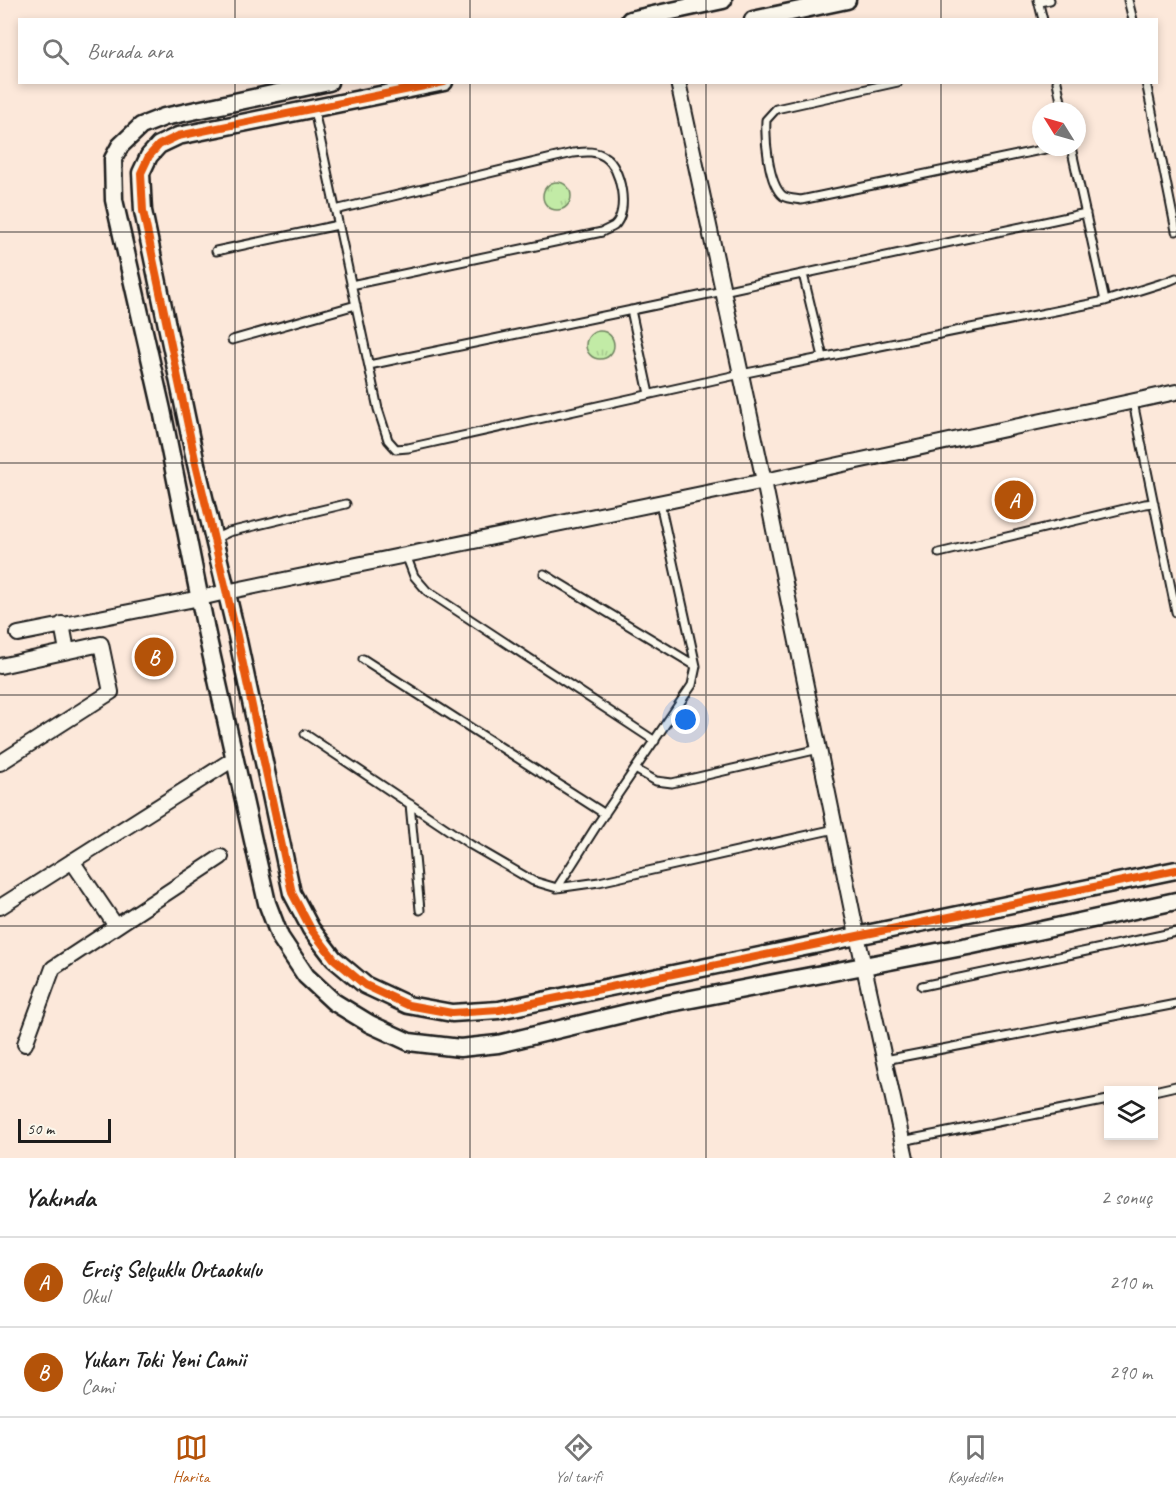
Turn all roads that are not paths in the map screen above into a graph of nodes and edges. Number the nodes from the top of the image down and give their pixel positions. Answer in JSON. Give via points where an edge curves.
{"nodes":[{"id":1,"x":723,"y":0,"type":"edge"},
{"id":2,"x":847,"y":0,"type":"edge"},
{"id":3,"x":1050,"y":0,"type":"edge"},
{"id":4,"x":1128,"y":0,"type":"edge"},
{"id":5,"x":1039,"y":1,"type":"edge"},
{"id":6,"x":639,"y":18,"type":"edge"},
{"id":7,"x":762,"y":18,"type":"edge"},
{"id":8,"x":1043,"y":18,"type":"edge"},
{"id":9,"x":1132,"y":18,"type":"edge"},
{"id":10,"x":320,"y":84,"type":"edge"},
{"id":11,"x":434,"y":84,"type":"edge"},
{"id":12,"x":678,"y":84,"type":"edge"},
{"id":13,"x":889,"y":84,"type":"edge"},
{"id":14,"x":1057,"y":84,"type":"edge"},
{"id":15,"x":1146,"y":84,"type":"edge"},
{"id":16,"x":1061,"y":102,"type":"edge"},
{"id":17,"x":314,"y":109,"type":"junction"},
{"id":18,"x":1032,"y":152,"type":"edge"},
{"id":19,"x":1073,"y":156,"type":"edge"},
{"id":20,"x":335,"y":210,"type":"junction"},
{"id":21,"x":1086,"y":213,"type":"junction"},
{"id":22,"x":338,"y":225,"type":"junction"},
{"id":23,"x":1176,"y":231,"type":"edge"},
{"id":24,"x":216,"y":251,"type":"dead end"},
{"id":25,"x":803,"y":274,"type":"junction"},
{"id":26,"x":1176,"y":278,"type":"edge"},
{"id":27,"x":351,"y":285,"type":"junction"},
{"id":28,"x":723,"y":291,"type":"junction"},
{"id":29,"x":1105,"y":301,"type":"junction"},
{"id":30,"x":356,"y":305,"type":"junction"},
{"id":31,"x":631,"y":310,"type":"junction"},
{"id":32,"x":232,"y":340,"type":"dead end"},
{"id":33,"x":823,"y":357,"type":"junction"},
{"id":34,"x":369,"y":364,"type":"junction"},
{"id":35,"x":741,"y":374,"type":"junction"},
{"id":36,"x":1176,"y":392,"type":"edge"},
{"id":37,"x":650,"y":394,"type":"junction"},
{"id":38,"x":1133,"y":402,"type":"junction"},
{"id":39,"x":764,"y":481,"type":"junction"},
{"id":40,"x":660,"y":503,"type":"junction"},
{"id":41,"x":346,"y":504,"type":"dead end"},
{"id":42,"x":1154,"y":504,"type":"junction"},
{"id":43,"x":214,"y":539,"type":"junction"},
{"id":44,"x":939,"y":553,"type":"dead end"},
{"id":45,"x":406,"y":555,"type":"junction"},
{"id":46,"x":544,"y":574,"type":"dead end"},
{"id":47,"x":226,"y":591,"type":"junction"},
{"id":48,"x":200,"y":598,"type":"junction"},
{"id":49,"x":1176,"y":612,"type":"edge"},
{"id":50,"x":62,"y":624,"type":"junction"},
{"id":51,"x":18,"y":634,"type":"dead end"},
{"id":52,"x":67,"y":651,"type":"junction"},
{"id":53,"x":363,"y":659,"type":"dead end"},
{"id":54,"x":0,"y":666,"type":"edge"},
{"id":55,"x":696,"y":666,"type":"junction"},
{"id":56,"x":305,"y":734,"type":"dead end"},
{"id":57,"x":655,"y":741,"type":"junction"},
{"id":58,"x":819,"y":749,"type":"junction"},
{"id":59,"x":235,"y":758,"type":"junction"},
{"id":60,"x":0,"y":763,"type":"edge"},
{"id":61,"x":635,"y":769,"type":"junction"},
{"id":62,"x":410,"y":804,"type":"junction"},
{"id":63,"x":605,"y":814,"type":"junction"},
{"id":64,"x":835,"y":829,"type":"junction"},
{"id":65,"x":221,"y":857,"type":"dead end"},
{"id":66,"x":72,"y":861,"type":"junction"},
{"id":67,"x":1176,"y":870,"type":"edge"},
{"id":68,"x":558,"y":888,"type":"junction"},
{"id":69,"x":1176,"y":901,"type":"edge"},
{"id":70,"x":0,"y":907,"type":"edge"},
{"id":71,"x":420,"y":910,"type":"dead end"},
{"id":72,"x":116,"y":926,"type":"junction"},
{"id":73,"x":1176,"y":932,"type":"edge"},
{"id":74,"x":857,"y":935,"type":"junction"},
{"id":75,"x":864,"y":966,"type":"junction"},
{"id":76,"x":922,"y":986,"type":"dead end"},
{"id":77,"x":1176,"y":1004,"type":"edge"},
{"id":78,"x":25,"y":1044,"type":"dead end"},
{"id":79,"x":885,"y":1060,"type":"junction"},
{"id":80,"x":1176,"y":1086,"type":"edge"},
{"id":81,"x":1158,"y":1090,"type":"edge"},
{"id":82,"x":1104,"y":1101,"type":"edge"},
{"id":83,"x":902,"y":1141,"type":"junction"},
{"id":84,"x":906,"y":1158,"type":"edge"}],
"edges":[{"from":1,"to":6,"type":"street"},
{"from":2,"to":7,"type":"street"},
{"from":3,"to":5,"type":"lane"},
{"from":4,"to":9,"type":"lane"},
{"from":5,"to":8,"type":"lane"},
{"from":10,"to":48,"type":"street","via":[[164,117],[141,126],[120,146],[113,159],[114,200]]},
{"from":11,"to":17,"type":"street"},
{"from":12,"to":28,"type":"street"},
{"from":13,"to":18,"type":"lane","via":[[776,109],[766,120],[765,141],[775,187],[785,197],[801,200]]},
{"from":14,"to":16,"type":"lane"},
{"from":15,"to":23,"type":"lane"},
{"from":17,"to":20,"type":"lane"},
{"from":17,"to":43,"type":"street","via":[[178,136],[159,145],[141,172],[142,212]]},
{"from":19,"to":21,"type":"lane"},
{"from":20,"to":22,"type":"lane"},
{"from":20,"to":27,"type":"lane","via":[[573,153],[592,151],[606,157],[618,173],[621,214],[615,225],[602,232]]},
{"from":21,"to":25,"type":"lane"},
{"from":21,"to":29,"type":"lane"},
{"from":22,"to":24,"type":"lane"},
{"from":22,"to":27,"type":"lane"},
{"from":25,"to":28,"type":"lane"},
{"from":25,"to":33,"type":"lane"},
{"from":26,"to":29,"type":"lane"},
{"from":27,"to":30,"type":"lane"},
{"from":28,"to":31,"type":"lane"},
{"from":28,"to":35,"type":"street"},
{"from":29,"to":33,"type":"lane"},
{"from":30,"to":32,"type":"lane"},
{"from":30,"to":34,"type":"lane"},
{"from":31,"to":34,"type":"lane"},
{"from":31,"to":37,"type":"lane"},
{"from":33,"to":35,"type":"lane"},
{"from":34,"to":37,"type":"lane","via":[[378,409],[388,440],[396,449]]},
{"from":35,"to":37,"type":"lane"},
{"from":35,"to":39,"type":"street"},
{"from":36,"to":38,"type":"street"},
{"from":38,"to":39,"type":"street"},
{"from":38,"to":42,"type":"lane"},
{"from":39,"to":40,"type":"street"},
{"from":39,"to":58,"type":"street"},
{"from":40,"to":45,"type":"street"},
{"from":40,"to":55,"type":"lane"},
{"from":41,"to":43,"type":"lane"},
{"from":42,"to":44,"type":"lane"},
{"from":42,"to":49,"type":"lane"},
{"from":43,"to":47,"type":"street"},
{"from":45,"to":47,"type":"street"},
{"from":45,"to":57,"type":"lane","via":[[414,576],[427,591]]},
{"from":46,"to":55,"type":"lane"},
{"from":47,"to":48,"type":"street"},
{"from":47,"to":74,"type":"street","via":[[292,893],[311,929],[334,959],[365,985],[408,1005],[452,1013],[499,1010]]},
{"from":48,"to":50,"type":"street"},
{"from":48,"to":59,"type":"street"},
{"from":50,"to":51,"type":"street"},
{"from":50,"to":52,"type":"street"},
{"from":52,"to":54,"type":"street"},
{"from":52,"to":60,"type":"street","via":[[101,644],[111,692]]},
{"from":53,"to":63,"type":"lane"},
{"from":55,"to":57,"type":"lane","via":[[692,685]]},
{"from":56,"to":62,"type":"lane"},
{"from":57,"to":61,"type":"lane"},
{"from":58,"to":61,"type":"lane","via":[[672,783],[656,781]]},
{"from":58,"to":64,"type":"street"},
{"from":59,"to":66,"type":"street"},
{"from":59,"to":75,"type":"street","via":[[267,903],[280,938],[306,976],[334,1002],[410,1042],[460,1048],[498,1044],[660,1005]]},
{"from":61,"to":63,"type":"lane"},
{"from":62,"to":68,"type":"lane","via":[[533,881]]},
{"from":62,"to":71,"type":"lane"},
{"from":63,"to":68,"type":"lane"},
{"from":64,"to":68,"type":"lane"},
{"from":64,"to":74,"type":"street"},
{"from":65,"to":72,"type":"street"},
{"from":66,"to":70,"type":"street"},
{"from":66,"to":72,"type":"street"},
{"from":67,"to":74,"type":"street"},
{"from":69,"to":75,"type":"street"},
{"from":72,"to":78,"type":"street","via":[[52,968]]},
{"from":73,"to":76,"type":"lane"},
{"from":74,"to":75,"type":"street"},
{"from":75,"to":79,"type":"street"},
{"from":77,"to":79,"type":"lane"},
{"from":79,"to":83,"type":"street"},
{"from":80,"to":81,"type":"lane"},
{"from":82,"to":83,"type":"lane"},
{"from":83,"to":84,"type":"street"}]}
